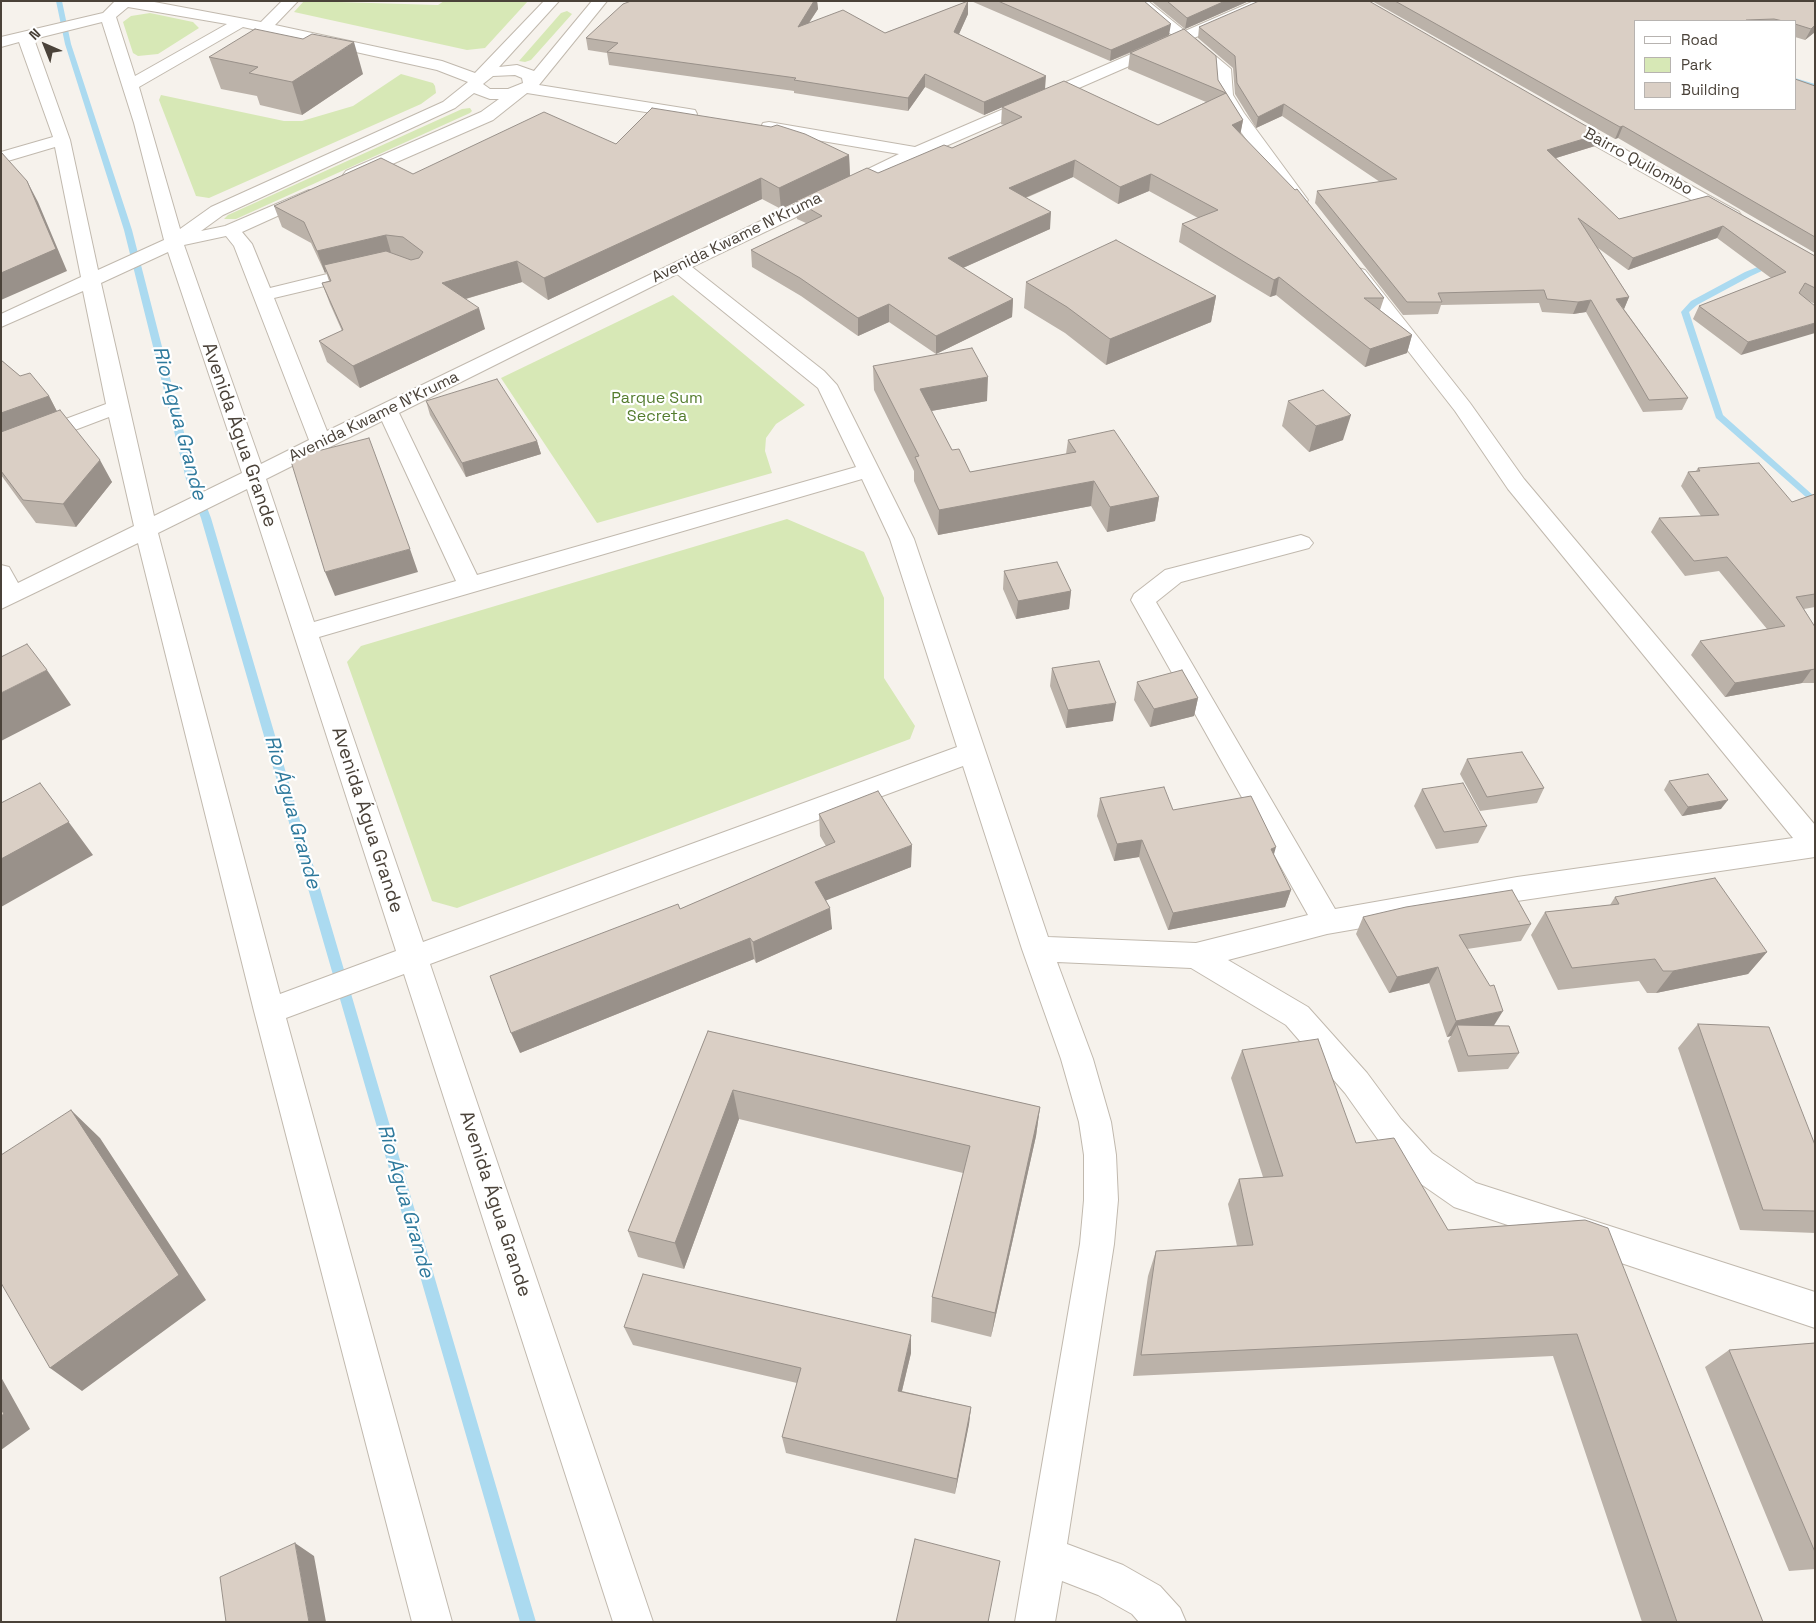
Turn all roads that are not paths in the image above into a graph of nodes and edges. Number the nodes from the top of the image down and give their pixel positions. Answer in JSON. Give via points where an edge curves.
{"nodes":[{"id":1,"x":291,"y":1,"type":"edge"},
{"id":2,"x":552,"y":1,"type":"edge"},
{"id":3,"x":600,"y":1,"type":"edge"},
{"id":4,"x":1139,"y":1,"type":"edge"},
{"id":5,"x":1267,"y":1,"type":"edge"},
{"id":6,"x":114,"y":8,"type":"edge"},
{"id":7,"x":241,"y":22,"type":"junction"},
{"id":8,"x":264,"y":27,"type":"junction"},
{"id":9,"x":34,"y":34,"type":"junction"},
{"id":10,"x":1181,"y":37,"type":"junction"},
{"id":11,"x":1,"y":42,"type":"edge"},
{"id":12,"x":478,"y":80,"type":"junction"},
{"id":13,"x":130,"y":85,"type":"junction"},
{"id":14,"x":525,"y":88,"type":"junction"},
{"id":15,"x":1547,"y":111,"type":"edge"},
{"id":16,"x":702,"y":116,"type":"edge"},
{"id":17,"x":751,"y":124,"type":"edge"},
{"id":18,"x":62,"y":140,"type":"junction"},
{"id":19,"x":916,"y":152,"type":"junction"},
{"id":20,"x":1,"y":158,"type":"edge"},
{"id":21,"x":1312,"y":216,"type":"edge"},
{"id":22,"x":1744,"y":223,"type":"edge"},
{"id":23,"x":230,"y":230,"type":"junction"},
{"id":24,"x":164,"y":247,"type":"junction"},
{"id":25,"x":1342,"y":254,"type":"edge"},
{"id":26,"x":382,"y":266,"type":"edge"},
{"id":27,"x":679,"y":266,"type":"junction"},
{"id":28,"x":91,"y":281,"type":"junction"},
{"id":29,"x":263,"y":295,"type":"junction"},
{"id":30,"x":1,"y":321,"type":"edge"},
{"id":31,"x":117,"y":407,"type":"junction"},
{"id":32,"x":387,"y":410,"type":"junction"},
{"id":33,"x":321,"y":443,"type":"junction"},
{"id":34,"x":1,"y":451,"type":"edge"},
{"id":35,"x":869,"y":470,"type":"junction"},
{"id":36,"x":254,"y":477,"type":"junction"},
{"id":37,"x":146,"y":530,"type":"junction"},
{"id":38,"x":1301,"y":543,"type":"dead end"},
{"id":39,"x":1,"y":573,"type":"edge"},
{"id":40,"x":470,"y":585,"type":"junction"},
{"id":41,"x":7,"y":598,"type":"edge"},
{"id":42,"x":305,"y":634,"type":"junction"},
{"id":43,"x":973,"y":752,"type":"junction"},
{"id":44,"x":1815,"y":845,"type":"edge"},
{"id":45,"x":1327,"y":922,"type":"junction"},
{"id":46,"x":1037,"y":949,"type":"junction"},
{"id":47,"x":413,"y":956,"type":"junction"},
{"id":48,"x":1196,"y":956,"type":"junction"},
{"id":49,"x":269,"y":1010,"type":"junction"},
{"id":50,"x":1815,"y":1310,"type":"edge"},
{"id":51,"x":1047,"y":1556,"type":"junction"},
{"id":52,"x":432,"y":1622,"type":"edge"},
{"id":53,"x":633,"y":1622,"type":"edge"},
{"id":54,"x":1034,"y":1622,"type":"edge"},
{"id":55,"x":1166,"y":1622,"type":"edge"}],
"edges":[{"from":1,"to":8,"type":"street"},
{"from":2,"to":12,"type":"street"},
{"from":3,"to":14,"type":"street"},
{"from":4,"to":10,"type":"street"},
{"from":5,"to":10,"type":"street","name":"Avenida Kwame N’Kruma"},
{"from":6,"to":7,"type":"street"},
{"from":6,"to":9,"type":"street"},
{"from":6,"to":13,"type":"street","name":"Avenida Água Grande"},
{"from":7,"to":8,"type":"street"},
{"from":7,"to":13,"type":"street"},
{"from":8,"to":12,"type":"street","via":[[442,66]]},
{"from":9,"to":11,"type":"street"},
{"from":9,"to":18,"type":"street"},
{"from":10,"to":19,"type":"street","name":"Avenida Kwame N’Kruma"},
{"from":10,"to":21,"type":"street","via":[[1223,69],[1225,95],[1236,114]]},
{"from":12,"to":14,"type":"street","via":[[482,92],[490,94]]},
{"from":12,"to":14,"type":"street","via":[[498,70],[517,70],[530,75]]},
{"from":12,"to":24,"type":"street","via":[[449,105],[218,211]]},
{"from":13,"to":24,"type":"street","name":"Avenida Água Grande"},
{"from":14,"to":16,"type":"street"},
{"from":14,"to":23,"type":"street","via":[[486,116]]},
{"from":15,"to":22,"type":"street","name":"Bairro Quilombo"},
{"from":17,"to":19,"type":"street"},
{"from":18,"to":20,"type":"street"},
{"from":18,"to":28,"type":"street"},
{"from":19,"to":27,"type":"street","name":"Avenida Kwame N’Kruma"},
{"from":23,"to":24,"type":"street"},
{"from":23,"to":29,"type":"street","via":[[243,244]]},
{"from":24,"to":28,"type":"street"},
{"from":24,"to":36,"type":"street","name":"Avenida Água Grande"},
{"from":25,"to":44,"type":"street","via":[[1463,407],[1516,484]]},
{"from":26,"to":29,"type":"street"},
{"from":27,"to":32,"type":"street","name":"Avenida Kwame N’Kruma"},
{"from":27,"to":35,"type":"street","via":[[817,374],[827,386]]},
{"from":28,"to":30,"type":"street"},
{"from":28,"to":31,"type":"street"},
{"from":29,"to":33,"type":"street"},
{"from":31,"to":34,"type":"street"},
{"from":31,"to":37,"type":"street"},
{"from":32,"to":33,"type":"street","name":"Avenida Kwame N’Kruma"},
{"from":32,"to":40,"type":"street"},
{"from":33,"to":36,"type":"street","name":"Avenida Kwame N’Kruma"},
{"from":35,"to":40,"type":"street"},
{"from":35,"to":43,"type":"street","via":[[902,538]]},
{"from":36,"to":37,"type":"street","name":"Avenida Kwame N’Kruma"},
{"from":36,"to":42,"type":"street","name":"Avenida Água Grande"},
{"from":37,"to":41,"type":"street","name":"Avenida Kwame N’Kruma"},
{"from":37,"to":49,"type":"street"},
{"from":38,"to":45,"type":"street","via":[[1173,576],[1143,600]]},
{"from":39,"to":41,"type":"street"},
{"from":40,"to":42,"type":"street"},
{"from":42,"to":47,"type":"street","name":"Avenida Água Grande"},
{"from":43,"to":46,"type":"street"},
{"from":43,"to":47,"type":"street"},
{"from":44,"to":45,"type":"street","via":[[1517,889]]},
{"from":45,"to":48,"type":"street"},
{"from":46,"to":48,"type":"street"},
{"from":46,"to":51,"type":"street","via":[[1077,1059],[1095,1122],[1101,1200],[1097,1244]]},
{"from":47,"to":49,"type":"street"},
{"from":47,"to":53,"type":"street","name":"Avenida Água Grande"},
{"from":48,"to":50,"type":"street","via":[[1297,1016],[1356,1083],[1420,1164],[1466,1196]]},
{"from":49,"to":52,"type":"street"},
{"from":51,"to":54,"type":"street"},
{"from":51,"to":55,"type":"street","via":[[1109,1579],[1146,1600]]}]}
